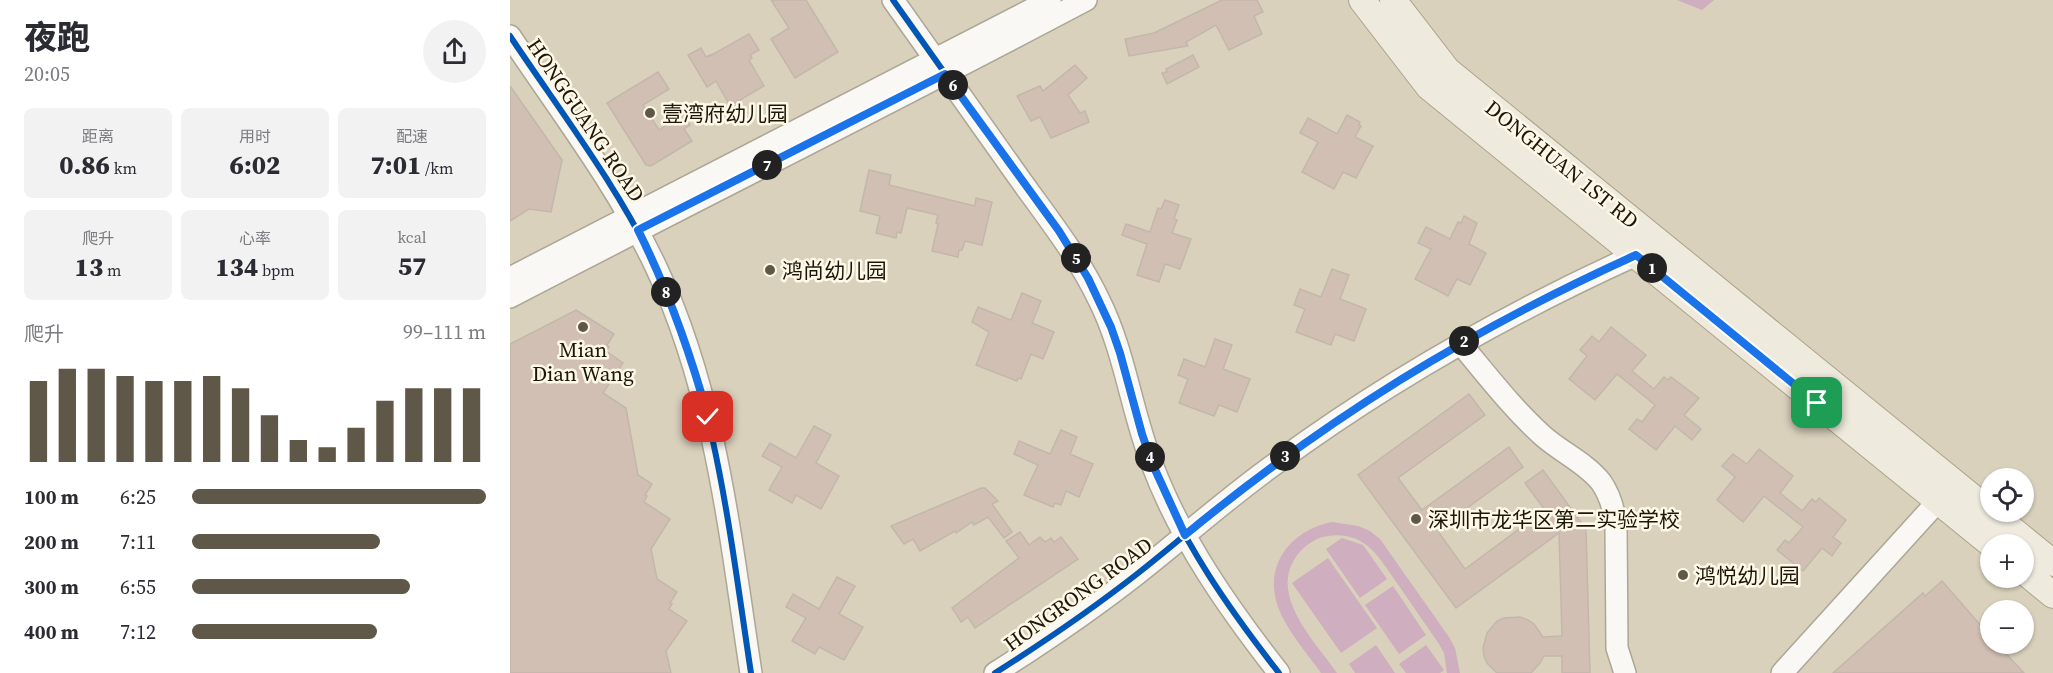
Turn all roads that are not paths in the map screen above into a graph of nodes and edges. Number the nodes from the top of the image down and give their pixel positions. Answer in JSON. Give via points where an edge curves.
{"nodes":[{"id":1,"x":893,"y":0,"type":"edge"},
{"id":2,"x":1050,"y":0,"type":"edge"},
{"id":3,"x":1086,"y":0,"type":"edge"},
{"id":4,"x":1362,"y":0,"type":"edge"},
{"id":5,"x":1393,"y":0,"type":"edge"},
{"id":6,"x":510,"y":36,"type":"edge"},
{"id":7,"x":940,"y":67,"type":"junction"},
{"id":8,"x":634,"y":223,"type":"junction"},
{"id":9,"x":1636,"y":255,"type":"junction"},
{"id":10,"x":510,"y":278,"type":"edge"},
{"id":11,"x":510,"y":297,"type":"edge"},
{"id":12,"x":1460,"y":343,"type":"junction"},
{"id":13,"x":1954,"y":482,"type":"junction"},
{"id":14,"x":1938,"y":501,"type":"junction"},
{"id":15,"x":1185,"y":535,"type":"junction"},
{"id":16,"x":1980,"y":535,"type":"edge"},
{"id":17,"x":2053,"y":563,"type":"edge"},
{"id":18,"x":2034,"y":579,"type":"edge"},
{"id":19,"x":2053,"y":595,"type":"edge"},
{"id":20,"x":751,"y":673,"type":"edge"},
{"id":21,"x":995,"y":673,"type":"edge"},
{"id":22,"x":1280,"y":673,"type":"edge"},
{"id":23,"x":1625,"y":673,"type":"edge"},
{"id":24,"x":1782,"y":673,"type":"edge"}],
"edges":[{"from":1,"to":7,"type":"street"},
{"from":2,"to":7,"type":"street"},
{"from":3,"to":7,"type":"street"},
{"from":4,"to":9,"type":"main road","name":"DONGHUAN 1ST RD","via":[[1429,87]]},
{"from":5,"to":13,"type":"main road","name":"DONGHUAN 1ST RD","via":[[1447,70]]},
{"from":6,"to":8,"type":"street","name":"HONGGUANG ROAD"},
{"from":7,"to":8,"type":"street"},
{"from":7,"to":15,"type":"street","via":[[1059,231],[1088,278],[1120,353],[1152,463]]},
{"from":8,"to":10,"type":"street"},
{"from":8,"to":11,"type":"street"},
{"from":8,"to":20,"type":"street","name":"HONGGUANG ROAD","via":[[677,318],[708,417]]},
{"from":9,"to":12,"type":"street","name":"HONGRONG ROAD"},
{"from":9,"to":14,"type":"main road","name":"DONGHUAN 1ST RD"},
{"from":12,"to":15,"type":"street","name":"HONGRONG ROAD","via":[[1318,433]]},
{"from":12,"to":23,"type":"street","via":[[1526,420],[1593,474],[1607,492],[1615,514],[1617,648]]},
{"from":13,"to":14,"type":"street"},
{"from":13,"to":17,"type":"main road","name":"DONGHUAN 1ST RD"},
{"from":14,"to":16,"type":"main road","name":"DONGHUAN 1ST RD"},
{"from":14,"to":24,"type":"street"},
{"from":15,"to":21,"type":"street","name":"HONGRONG ROAD","via":[[1089,611]]},
{"from":15,"to":22,"type":"street"},
{"from":18,"to":19,"type":"main road"}]}
